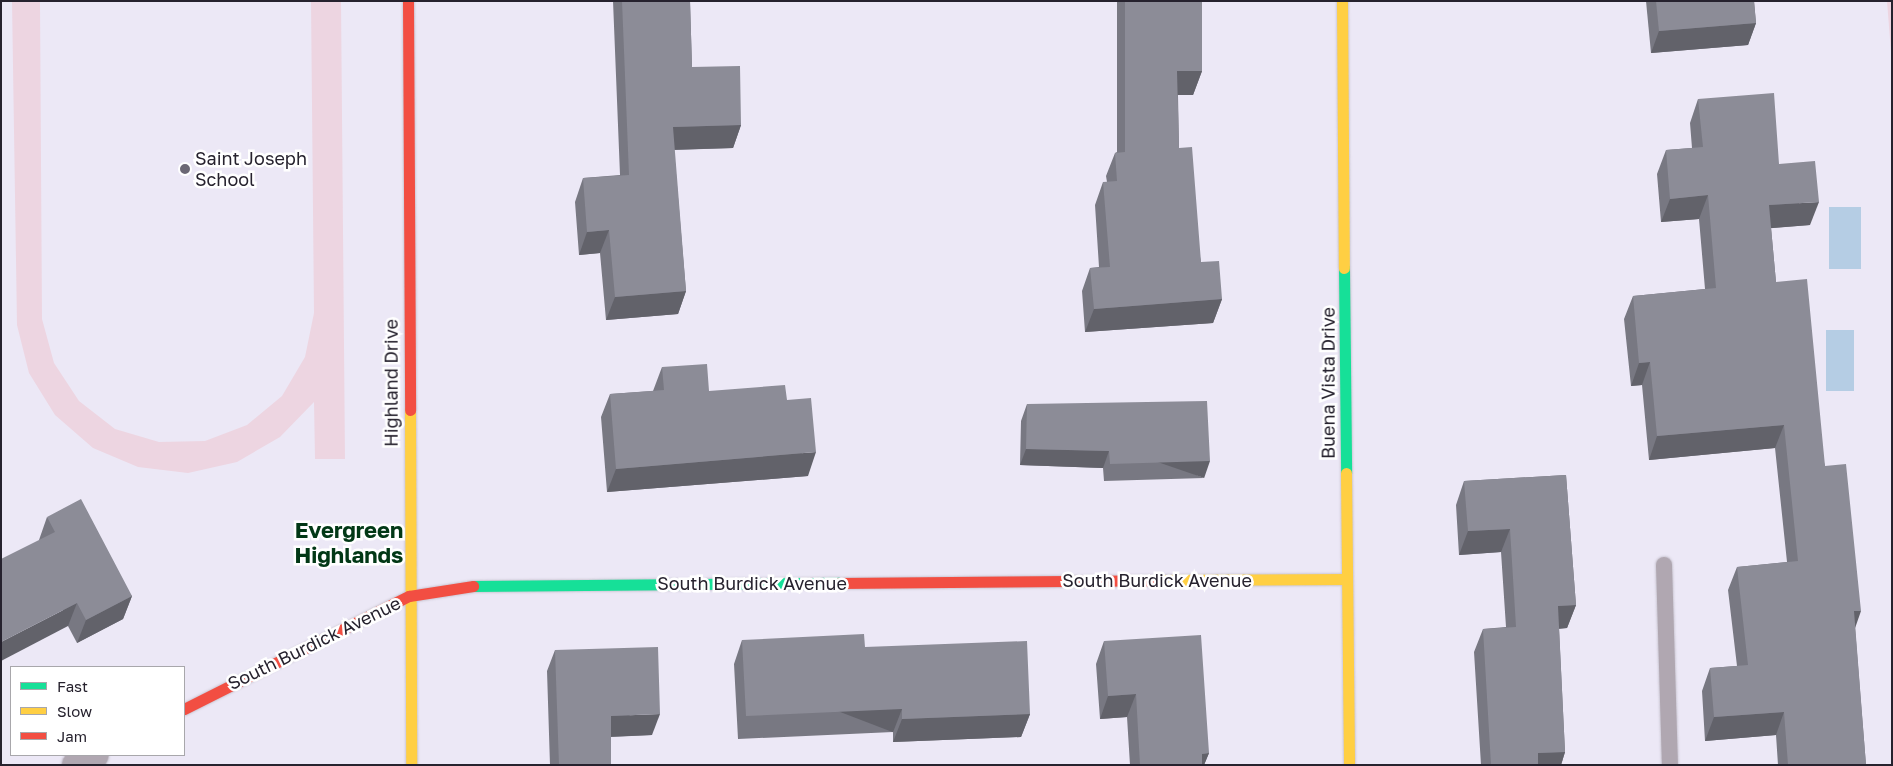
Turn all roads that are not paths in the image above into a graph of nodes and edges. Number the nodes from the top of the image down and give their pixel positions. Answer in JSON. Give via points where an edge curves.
{"nodes":[{"id":1,"x":408,"y":1,"type":"edge"},
{"id":2,"x":1342,"y":1,"type":"edge"},
{"id":3,"x":1664,"y":565,"type":"dead end"},
{"id":4,"x":1347,"y":579,"type":"junction"},
{"id":5,"x":409,"y":596,"type":"junction"},
{"id":6,"x":185,"y":708,"type":"edge"},
{"id":7,"x":93,"y":756,"type":"edge"},
{"id":8,"x":76,"y":765,"type":"edge"},
{"id":9,"x":411,"y":765,"type":"edge"},
{"id":10,"x":1349,"y":765,"type":"edge"},
{"id":11,"x":1670,"y":765,"type":"edge"}],
"edges":[{"from":1,"to":5,"type":"street","name":"Highland Drive"},
{"from":2,"to":4,"type":"street","name":"Buena Vista Drive"},
{"from":3,"to":11,"type":"lane"},
{"from":4,"to":5,"type":"street","name":"South Burdick Avenue","via":[[468,586]]},
{"from":4,"to":10,"type":"street","name":"Buena Vista Drive"},
{"from":5,"to":6,"type":"street","name":"South Burdick Avenue"},
{"from":5,"to":9,"type":"street","name":"Highland Drive"},
{"from":7,"to":8,"type":"street"}]}
